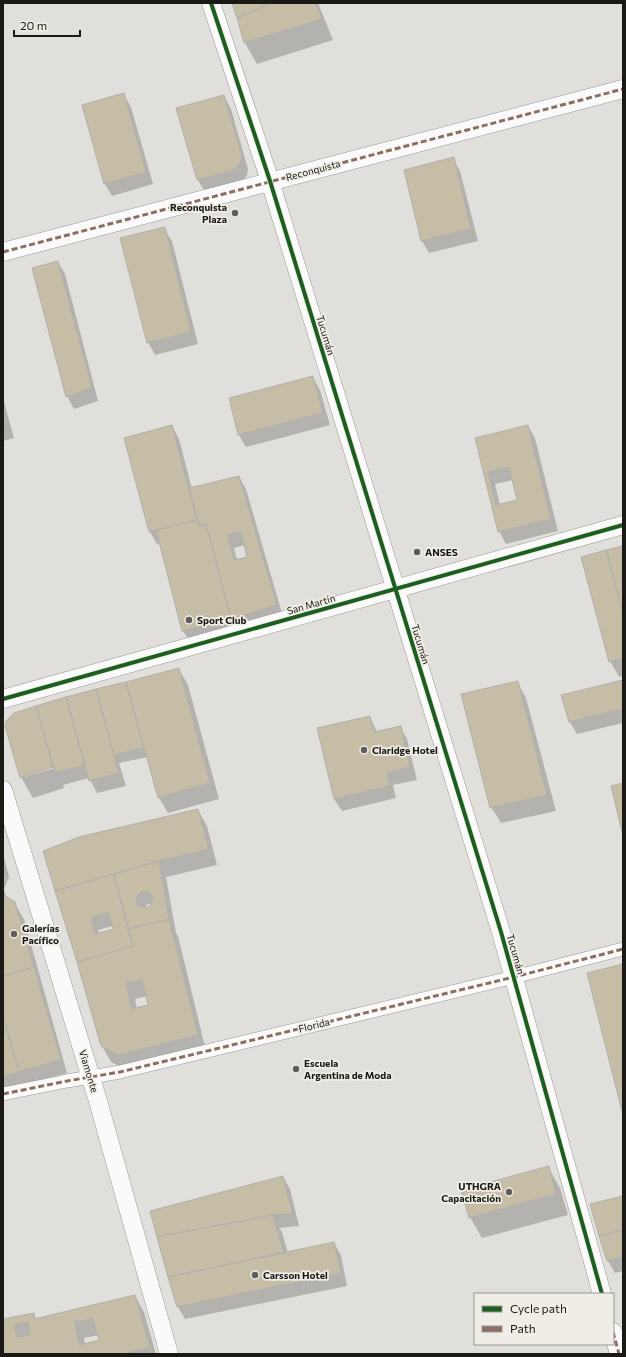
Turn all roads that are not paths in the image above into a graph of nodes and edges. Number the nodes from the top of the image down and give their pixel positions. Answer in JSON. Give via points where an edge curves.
{"nodes":[{"id":1,"x":212,"y":3,"type":"edge"},
{"id":2,"x":623,"y":89,"type":"edge"},
{"id":3,"x":270,"y":181,"type":"junction"},
{"id":4,"x":3,"y":252,"type":"edge"},
{"id":5,"x":623,"y":525,"type":"edge"},
{"id":6,"x":396,"y":589,"type":"junction"},
{"id":7,"x":3,"y":699,"type":"edge"},
{"id":8,"x":3,"y":790,"type":"edge"},
{"id":9,"x":623,"y":949,"type":"edge"},
{"id":10,"x":514,"y":977,"type":"junction"},
{"id":11,"x":91,"y":1077,"type":"junction"},
{"id":12,"x":3,"y":1094,"type":"edge"},
{"id":13,"x":602,"y":1293,"type":"edge"},
{"id":14,"x":614,"y":1336,"type":"edge"},
{"id":15,"x":169,"y":1354,"type":"edge"},
{"id":16,"x":619,"y":1354,"type":"edge"}],
"edges":[{"from":1,"to":3,"type":"street","name":"Tucumán"},
{"from":2,"to":3,"type":"street","name":"Reconquista"},
{"from":3,"to":4,"type":"street","name":"Reconquista"},
{"from":3,"to":6,"type":"street","name":"Tucumán"},
{"from":5,"to":6,"type":"street","name":"San Martín"},
{"from":6,"to":7,"type":"street","name":"San Martín"},
{"from":6,"to":10,"type":"street","name":"Tucumán"},
{"from":8,"to":11,"type":"street","name":"Viamonte"},
{"from":9,"to":10,"type":"street","name":"Florida"},
{"from":10,"to":11,"type":"street","name":"Florida"},
{"from":10,"to":13,"type":"street","name":"Tucumán"},
{"from":11,"to":12,"type":"street","name":"Florida"},
{"from":11,"to":15,"type":"street","name":"Viamonte"},
{"from":14,"to":16,"type":"street"}]}
